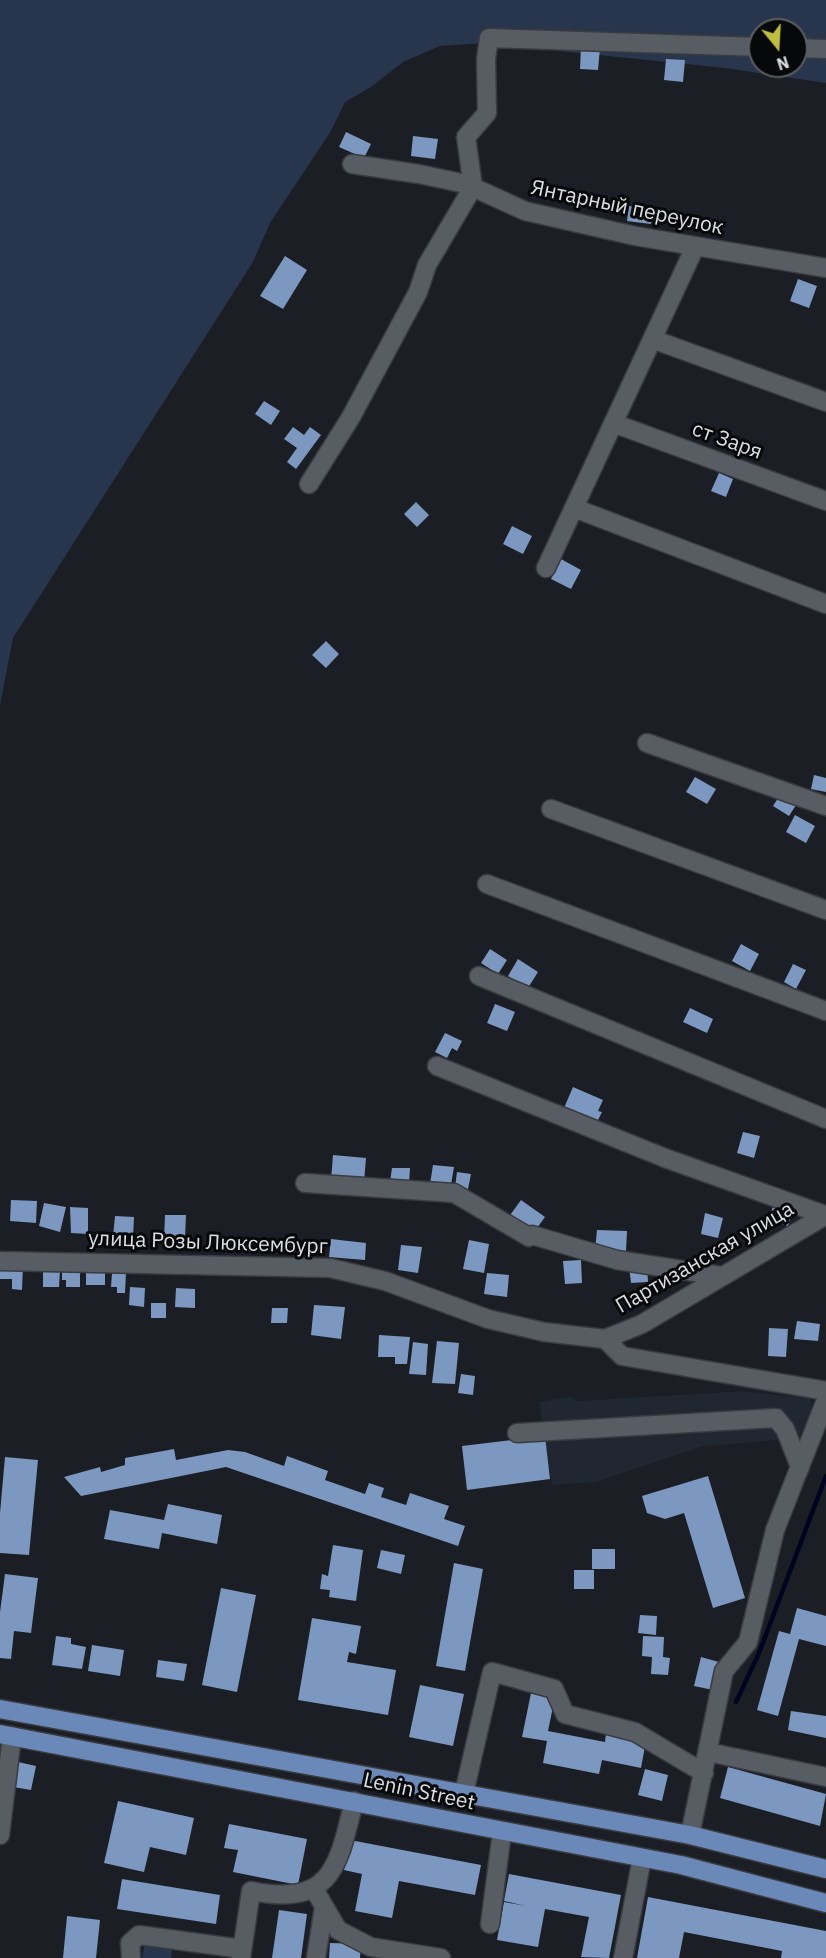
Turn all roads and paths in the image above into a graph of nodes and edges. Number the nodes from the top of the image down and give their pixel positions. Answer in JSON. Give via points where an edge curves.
{"nodes":[{"id":1,"x":748,"y":46,"type":"edge"},
{"id":2,"x":808,"y":48,"type":"edge"},
{"id":3,"x":826,"y":49,"type":"edge"},
{"id":4,"x":352,"y":164,"type":"dead end"},
{"id":5,"x":473,"y":187,"type":"junction"},
{"id":6,"x":695,"y":247,"type":"junction"},
{"id":7,"x":826,"y":268,"type":"edge"},
{"id":8,"x":652,"y":339,"type":"junction"},
{"id":9,"x":826,"y":402,"type":"edge"},
{"id":10,"x":613,"y":423,"type":"junction"},
{"id":11,"x":309,"y":484,"type":"dead end"},
{"id":12,"x":826,"y":501,"type":"edge"},
{"id":13,"x":574,"y":508,"type":"junction"},
{"id":14,"x":546,"y":568,"type":"dead end"},
{"id":15,"x":826,"y":604,"type":"edge"},
{"id":16,"x":647,"y":743,"type":"dead end"},
{"id":17,"x":826,"y":806,"type":"edge"},
{"id":18,"x":551,"y":809,"type":"dead end"},
{"id":19,"x":487,"y":884,"type":"dead end"},
{"id":20,"x":826,"y":909,"type":"edge"},
{"id":21,"x":479,"y":976,"type":"dead end"},
{"id":22,"x":826,"y":1011,"type":"edge"},
{"id":23,"x":437,"y":1066,"type":"dead end"},
{"id":24,"x":826,"y":1119,"type":"edge"},
{"id":25,"x":305,"y":1183,"type":"dead end"},
{"id":26,"x":826,"y":1215,"type":"edge"},
{"id":27,"x":0,"y":1261,"type":"edge"},
{"id":28,"x":721,"y":1276,"type":"junction"},
{"id":29,"x":605,"y":1339,"type":"junction"},
{"id":30,"x":826,"y":1391,"type":"edge"},
{"id":31,"x":826,"y":1400,"type":"edge"},
{"id":32,"x":517,"y":1433,"type":"dead end"},
{"id":33,"x":800,"y":1467,"type":"junction"},
{"id":34,"x":0,"y":1709,"type":"edge"},
{"id":35,"x":6,"y":1735,"type":"edge"},
{"id":36,"x":708,"y":1752,"type":"junction"},
{"id":37,"x":704,"y":1773,"type":"junction"},
{"id":38,"x":363,"y":1775,"type":"junction"},
{"id":39,"x":826,"y":1777,"type":"edge"},
{"id":40,"x":464,"y":1793,"type":"junction"},
{"id":41,"x":356,"y":1802,"type":"junction"},
{"id":42,"x":502,"y":1832,"type":"junction"},
{"id":43,"x":0,"y":1835,"type":"edge"},
{"id":44,"x":690,"y":1835,"type":"junction"},
{"id":45,"x":642,"y":1858,"type":"junction"},
{"id":46,"x":826,"y":1869,"type":"edge"},
{"id":47,"x":314,"y":1889,"type":"junction"},
{"id":48,"x":826,"y":1903,"type":"edge"},
{"id":49,"x":324,"y":1907,"type":"junction"},
{"id":50,"x":490,"y":1924,"type":"dead end"},
{"id":51,"x":241,"y":1953,"type":"edge"},
{"id":52,"x":131,"y":1958,"type":"edge"},
{"id":53,"x":316,"y":1958,"type":"edge"},
{"id":54,"x":441,"y":1958,"type":"edge"},
{"id":55,"x":623,"y":1958,"type":"edge"}],
"edges":[{"from":1,"to":5,"type":"street","via":[[489,38],[487,113],[466,137]]},
{"from":2,"to":3,"type":"street"},
{"from":4,"to":5,"type":"street","name":"Янтарный переулок"},
{"from":5,"to":6,"type":"street","name":"Янтарный переулок","via":[[525,211]]},
{"from":5,"to":11,"type":"street","via":[[427,265],[418,292],[351,417]]},
{"from":6,"to":7,"type":"street","name":"Янтарный переулок"},
{"from":6,"to":8,"type":"street"},
{"from":8,"to":9,"type":"street"},
{"from":8,"to":10,"type":"street"},
{"from":10,"to":12,"type":"street","name":"ст Заря"},
{"from":10,"to":13,"type":"street"},
{"from":13,"to":14,"type":"street"},
{"from":13,"to":15,"type":"street"},
{"from":16,"to":17,"type":"street"},
{"from":18,"to":20,"type":"street"},
{"from":19,"to":22,"type":"street"},
{"from":21,"to":24,"type":"street"},
{"from":23,"to":26,"type":"street","via":[[665,1158]]},
{"from":25,"to":28,"type":"street","via":[[454,1193],[529,1237],[617,1260]]},
{"from":26,"to":28,"type":"street","name":"Партизанская улица"},
{"from":27,"to":29,"type":"street","name":"улица Розы Люксембург","via":[[330,1268],[384,1281],[488,1319],[544,1332]]},
{"from":28,"to":29,"type":"street","name":"Партизанская улица","via":[[642,1324]]},
{"from":29,"to":30,"type":"street","via":[[622,1356]]},
{"from":31,"to":33,"type":"street"},
{"from":32,"to":33,"type":"street","via":[[776,1418],[785,1429]]},
{"from":33,"to":36,"type":"street","via":[[776,1530],[748,1642],[724,1671]]},
{"from":34,"to":38,"type":"main road","name":"Lenin Street"},
{"from":35,"to":41,"type":"main road","name":"Lenin Street"},
{"from":35,"to":43,"type":"street"},
{"from":36,"to":37,"type":"street"},
{"from":36,"to":39,"type":"street"},
{"from":37,"to":40,"type":"street","via":[[635,1732],[565,1713],[554,1689],[492,1672]]},
{"from":37,"to":44,"type":"street"},
{"from":38,"to":40,"type":"main road","name":"Lenin Street"},
{"from":38,"to":41,"type":"main road"},
{"from":40,"to":44,"type":"main road","name":"Lenin Street"},
{"from":41,"to":42,"type":"main road","name":"Lenin Street"},
{"from":41,"to":47,"type":"street","via":[[331,1875]]},
{"from":42,"to":45,"type":"main road","name":"Lenin Street"},
{"from":42,"to":50,"type":"street"},
{"from":44,"to":46,"type":"main road","name":"Lenin Street"},
{"from":45,"to":48,"type":"main road","name":"Lenin Street"},
{"from":45,"to":55,"type":"street"},
{"from":47,"to":49,"type":"street"},
{"from":47,"to":51,"type":"street","via":[[275,1895],[251,1890]]},
{"from":49,"to":53,"type":"street"},
{"from":49,"to":54,"type":"street","via":[[338,1930],[371,1947]]},
{"from":51,"to":52,"type":"street","via":[[139,1935],[129,1942]]}]}
